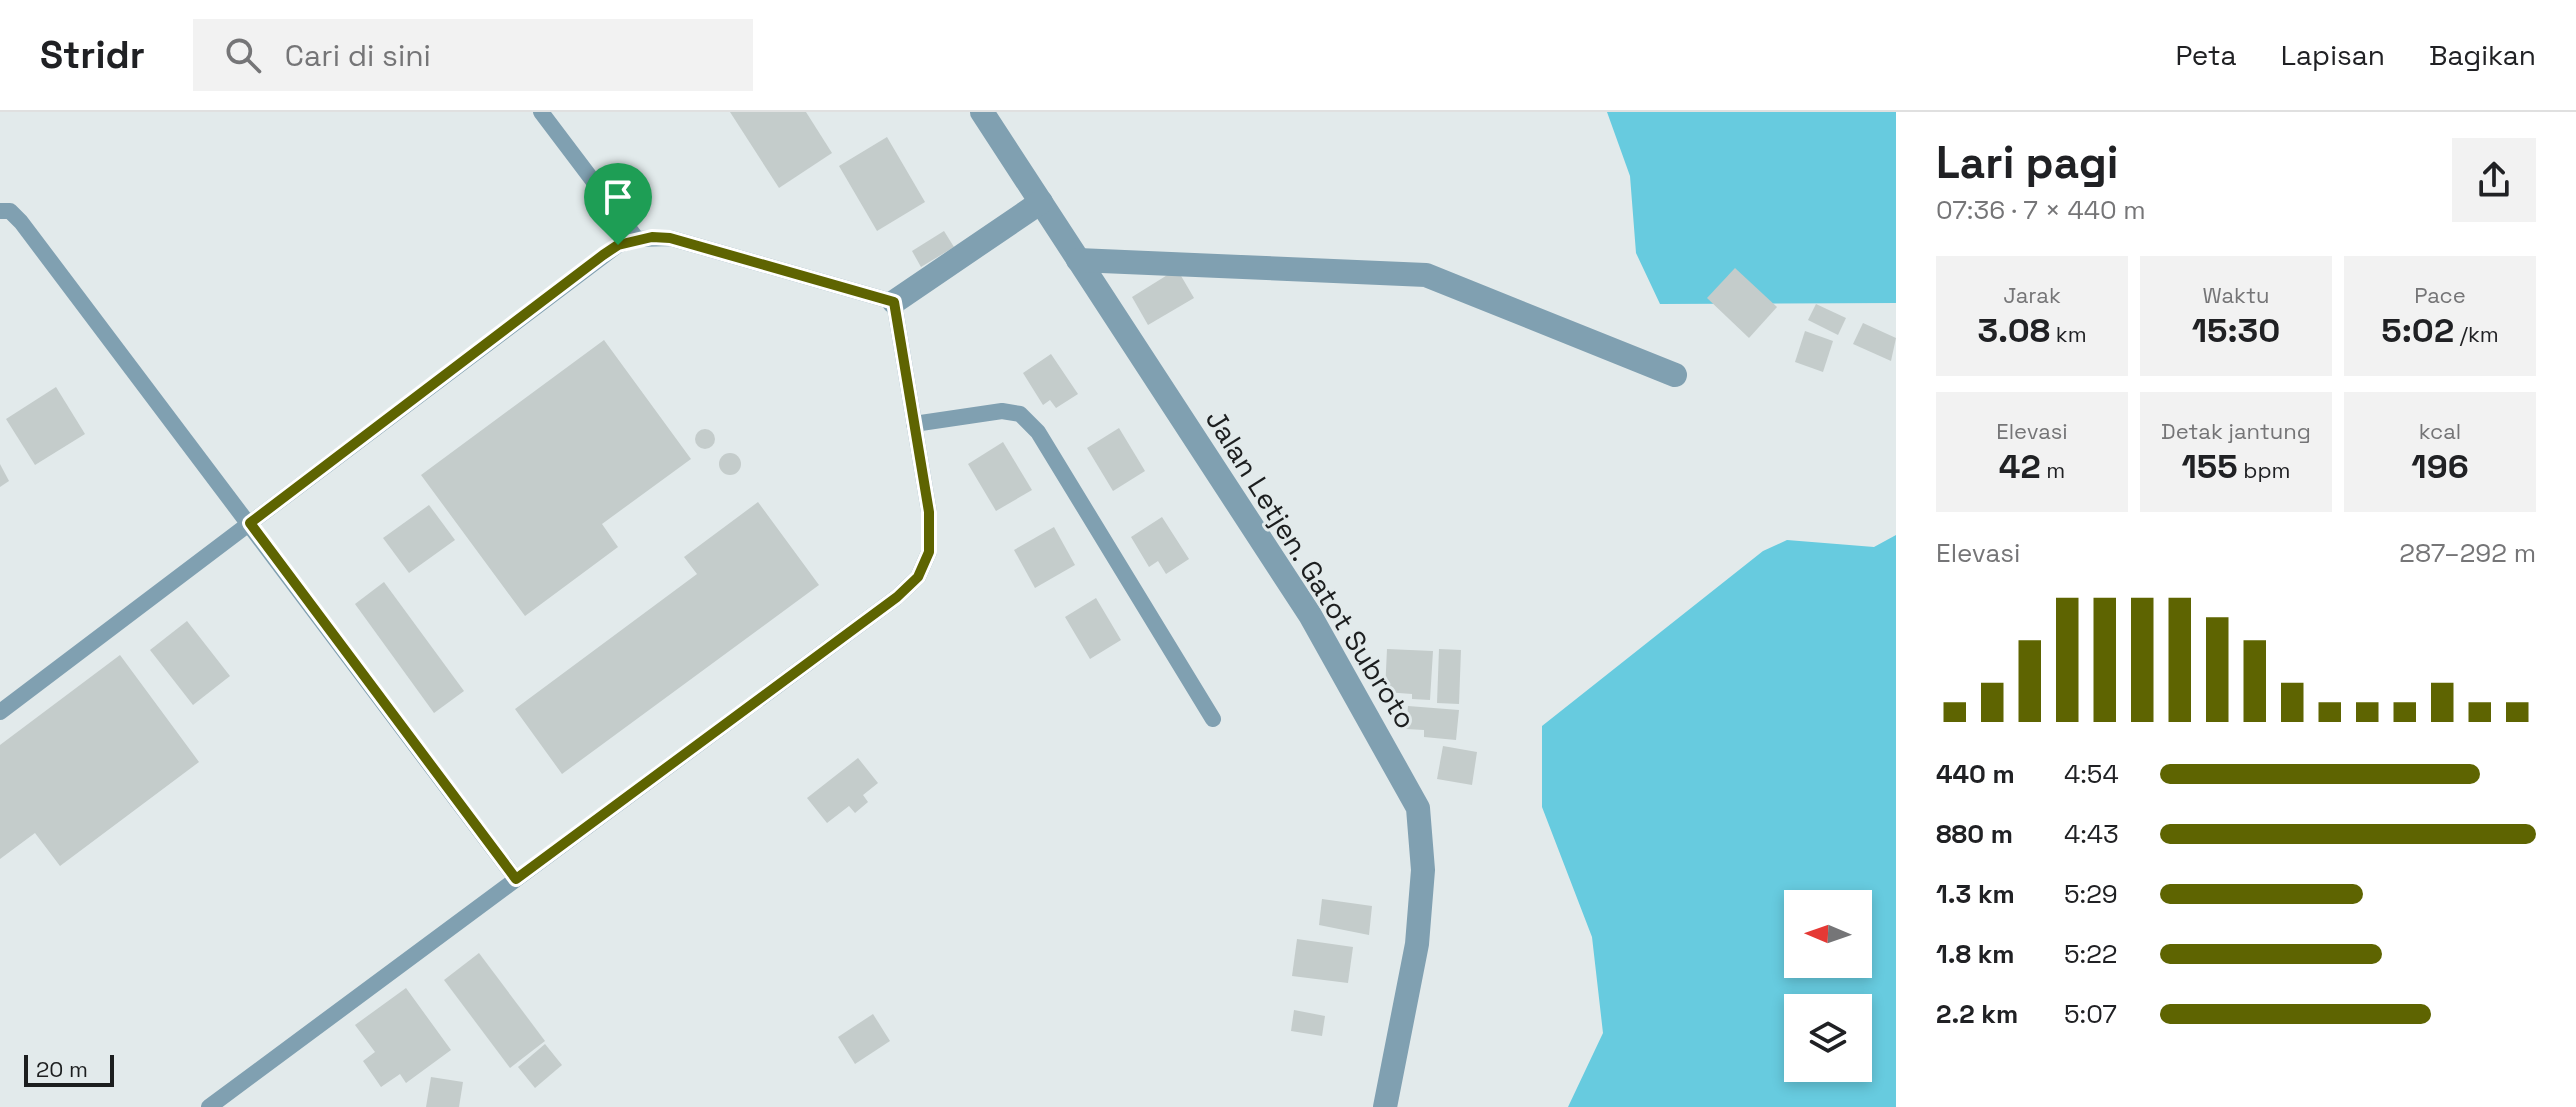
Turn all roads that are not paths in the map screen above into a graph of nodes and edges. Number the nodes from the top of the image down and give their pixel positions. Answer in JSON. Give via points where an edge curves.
{"nodes":[{"id":1,"x":541,"y":112,"type":"edge"},
{"id":2,"x":982,"y":112,"type":"edge"},
{"id":3,"x":1041,"y":202,"type":"junction"},
{"id":4,"x":0,"y":211,"type":"edge"},
{"id":5,"x":637,"y":239,"type":"junction"},
{"id":6,"x":1078,"y":260,"type":"junction"},
{"id":7,"x":894,"y":302,"type":"junction"},
{"id":8,"x":1675,"y":375,"type":"dead end"},
{"id":9,"x":914,"y":424,"type":"junction"},
{"id":10,"x":250,"y":523,"type":"junction"},
{"id":11,"x":0,"y":712,"type":"edge"},
{"id":12,"x":1213,"y":719,"type":"dead end"},
{"id":13,"x":516,"y":879,"type":"junction"},
{"id":14,"x":209,"y":1107,"type":"edge"},
{"id":15,"x":1385,"y":1107,"type":"edge"}],
"edges":[{"from":1,"to":5,"type":"lane"},
{"from":2,"to":3,"type":"street","name":"Jalan Letjen. Gatot Subroto"},
{"from":3,"to":6,"type":"street","name":"Jalan Letjen. Gatot Subroto"},
{"from":3,"to":7,"type":"street"},
{"from":4,"to":10,"type":"lane","via":[[10,211],[21,222]]},
{"from":5,"to":7,"type":"lane","via":[[670,238]]},
{"from":5,"to":10,"type":"lane","via":[[603,255]]},
{"from":6,"to":8,"type":"street","via":[[1426,275]]},
{"from":6,"to":15,"type":"street","name":"Jalan Letjen. Gatot Subroto","via":[[1310,615],[1418,808],[1423,870],[1417,944]]},
{"from":7,"to":9,"type":"lane"},
{"from":9,"to":12,"type":"lane","via":[[1002,411],[1020,414],[1038,432]]},
{"from":9,"to":13,"type":"lane","via":[[929,512],[929,552],[918,577]]},
{"from":10,"to":11,"type":"lane"},
{"from":10,"to":13,"type":"lane"},
{"from":13,"to":14,"type":"lane"}]}
